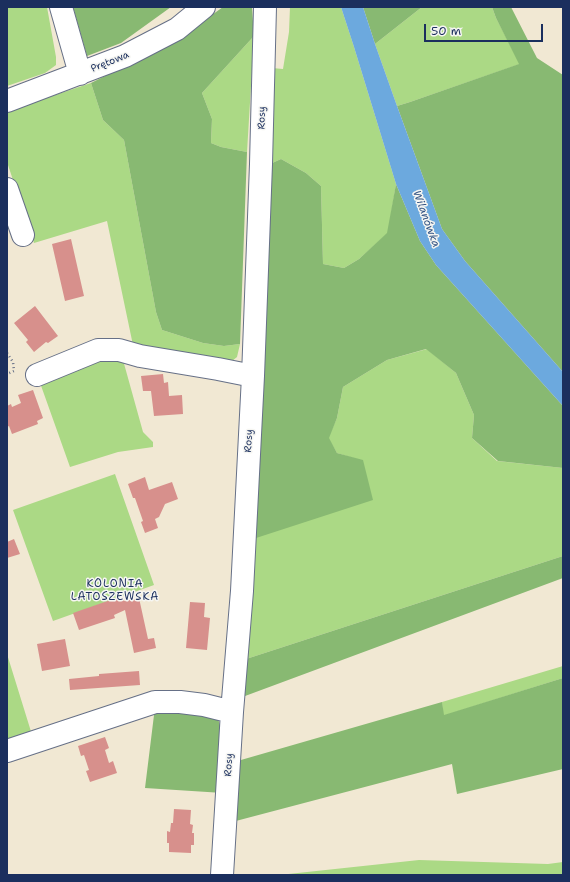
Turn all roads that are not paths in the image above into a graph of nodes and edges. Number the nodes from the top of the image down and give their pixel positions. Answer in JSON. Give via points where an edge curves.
{"nodes":[{"id":1,"x":61,"y":7,"type":"edge"},
{"id":2,"x":204,"y":7,"type":"edge"},
{"id":3,"x":265,"y":7,"type":"edge"},
{"id":4,"x":80,"y":74,"type":"junction"},
{"id":5,"x":7,"y":101,"type":"edge"},
{"id":6,"x":7,"y":189,"type":"edge"},
{"id":7,"x":22,"y":235,"type":"dead end"},
{"id":8,"x":37,"y":375,"type":"dead end"},
{"id":9,"x":253,"y":376,"type":"junction"},
{"id":10,"x":232,"y":712,"type":"junction"},
{"id":11,"x":7,"y":751,"type":"edge"},
{"id":12,"x":222,"y":875,"type":"edge"}],
"edges":[{"from":1,"to":4,"type":"street"},
{"from":2,"to":4,"type":"street","name":"Prętowa","via":[[162,38]]},
{"from":3,"to":9,"type":"street","name":"Rosy"},
{"from":4,"to":5,"type":"street","name":"Prętowa"},
{"from":6,"to":7,"type":"street"},
{"from":8,"to":9,"type":"street","via":[[98,350],[119,350]]},
{"from":9,"to":10,"type":"street","name":"Rosy","via":[[242,591]]},
{"from":10,"to":11,"type":"street","via":[[204,705],[155,702]]},
{"from":10,"to":12,"type":"street","name":"Rosy"}]}
